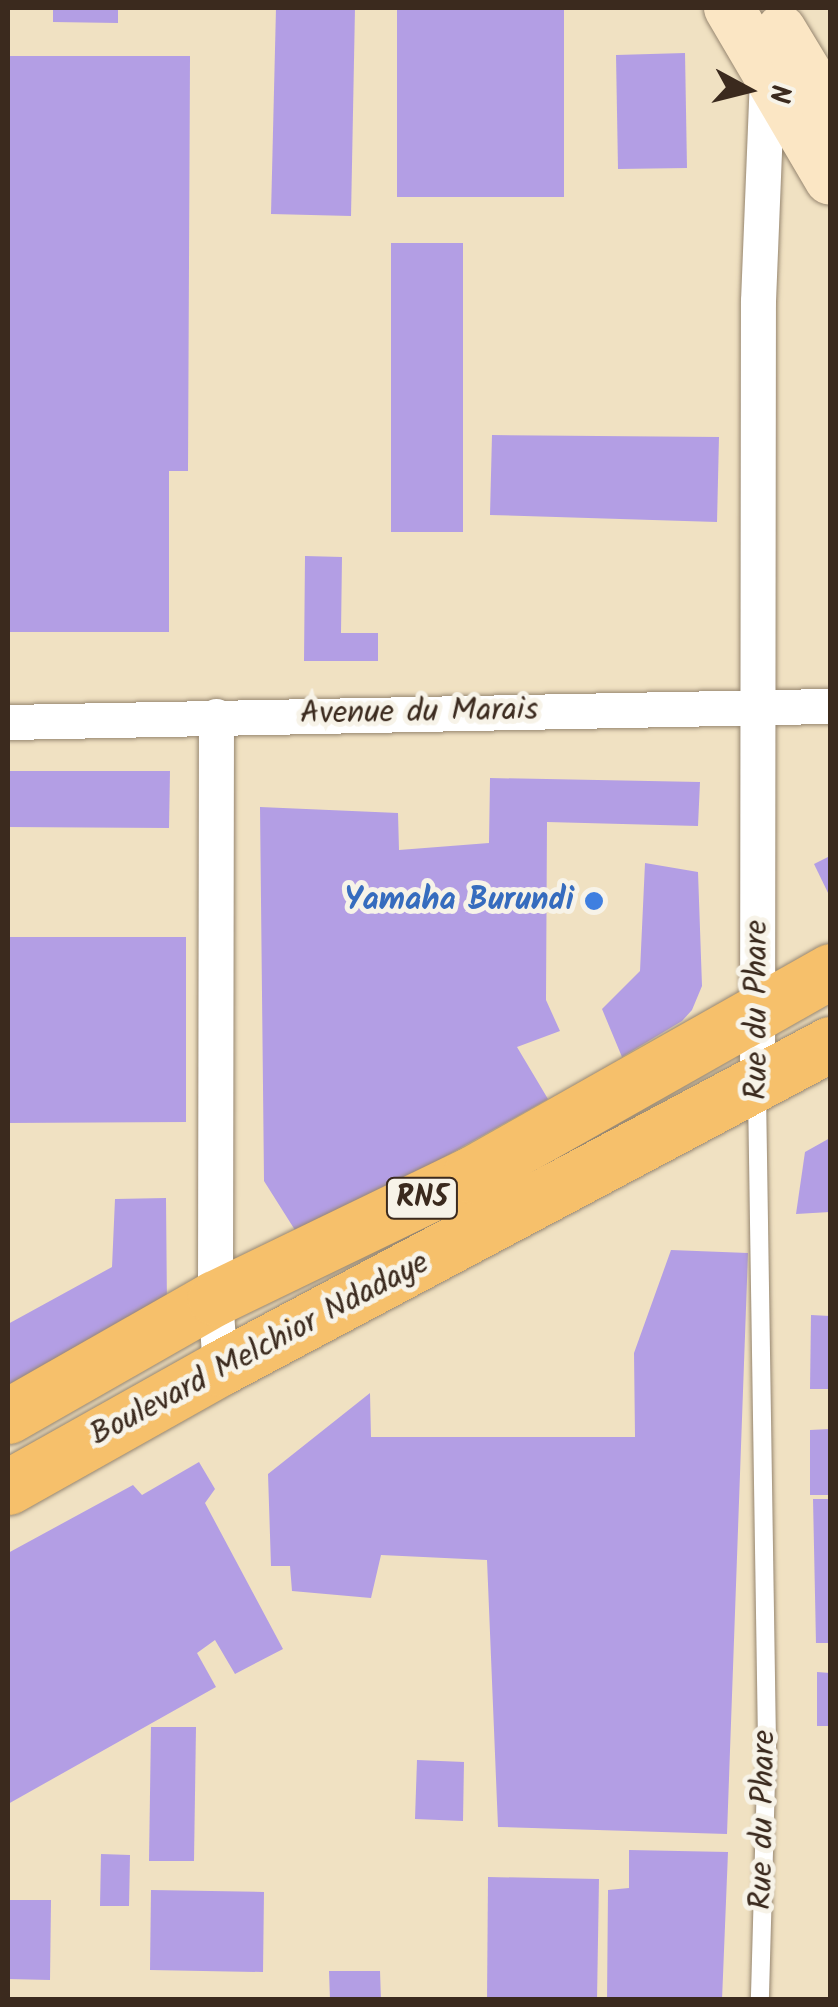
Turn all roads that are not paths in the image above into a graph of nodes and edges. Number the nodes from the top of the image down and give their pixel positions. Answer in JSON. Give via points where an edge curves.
{"nodes":[{"id":1,"x":729,"y":8,"type":"edge"},
{"id":2,"x":776,"y":14,"type":"edge"},
{"id":3,"x":767,"y":71,"type":"junction"},
{"id":4,"x":830,"y":111,"type":"edge"},
{"id":5,"x":830,"y":180,"type":"edge"},
{"id":6,"x":830,"y":706,"type":"edge"},
{"id":7,"x":759,"y":708,"type":"junction"},
{"id":8,"x":216,"y":716,"type":"junction"},
{"id":9,"x":8,"y":722,"type":"edge"},
{"id":10,"x":830,"y":971,"type":"edge"},
{"id":11,"x":758,"y":1016,"type":"junction"},
{"id":12,"x":830,"y":1044,"type":"edge"},
{"id":13,"x":757,"y":1086,"type":"junction"},
{"id":14,"x":215,"y":1298,"type":"junction"},
{"id":15,"x":220,"y":1368,"type":"junction"},
{"id":16,"x":8,"y":1416,"type":"edge"},
{"id":17,"x":8,"y":1487,"type":"edge"},
{"id":18,"x":760,"y":2000,"type":"edge"}],
"edges":[{"from":1,"to":3,"type":"main road"},
{"from":2,"to":3,"type":"street","name":"Rue du Phare"},
{"from":2,"to":4,"type":"main road"},
{"from":3,"to":5,"type":"main road"},
{"from":3,"to":7,"type":"street","name":"Rue du Phare","via":[[758,301]]},
{"from":6,"to":7,"type":"street","name":"Avenue du Marais"},
{"from":7,"to":8,"type":"street","name":"Avenue du Marais"},
{"from":7,"to":11,"type":"street","name":"Rue du Phare"},
{"from":8,"to":9,"type":"street","name":"Avenue du Marais"},
{"from":8,"to":14,"type":"street"},
{"from":10,"to":11,"type":"main road","name":"Boulevard Melchior Ndadaye","number":"RN5"},
{"from":11,"to":13,"type":"street","name":"Rue du Phare"},
{"from":11,"to":14,"type":"main road","name":"Boulevard Melchior Ndadaye","number":"RN5","via":[[470,1174]]},
{"from":12,"to":13,"type":"main road","name":"Boulevard Melchior Ndadaye","number":"RN5"},
{"from":13,"to":15,"type":"main road","name":"Boulevard Melchior Ndadaye","number":"RN5"},
{"from":13,"to":18,"type":"lane","name":"Rue du Phare","via":[[767,1744]]},
{"from":14,"to":15,"type":"street"},
{"from":14,"to":16,"type":"main road","name":"Boulevard Melchior Ndadaye","number":"RN5"},
{"from":15,"to":17,"type":"main road","name":"Boulevard Melchior Ndadaye","number":"RN5"}]}
